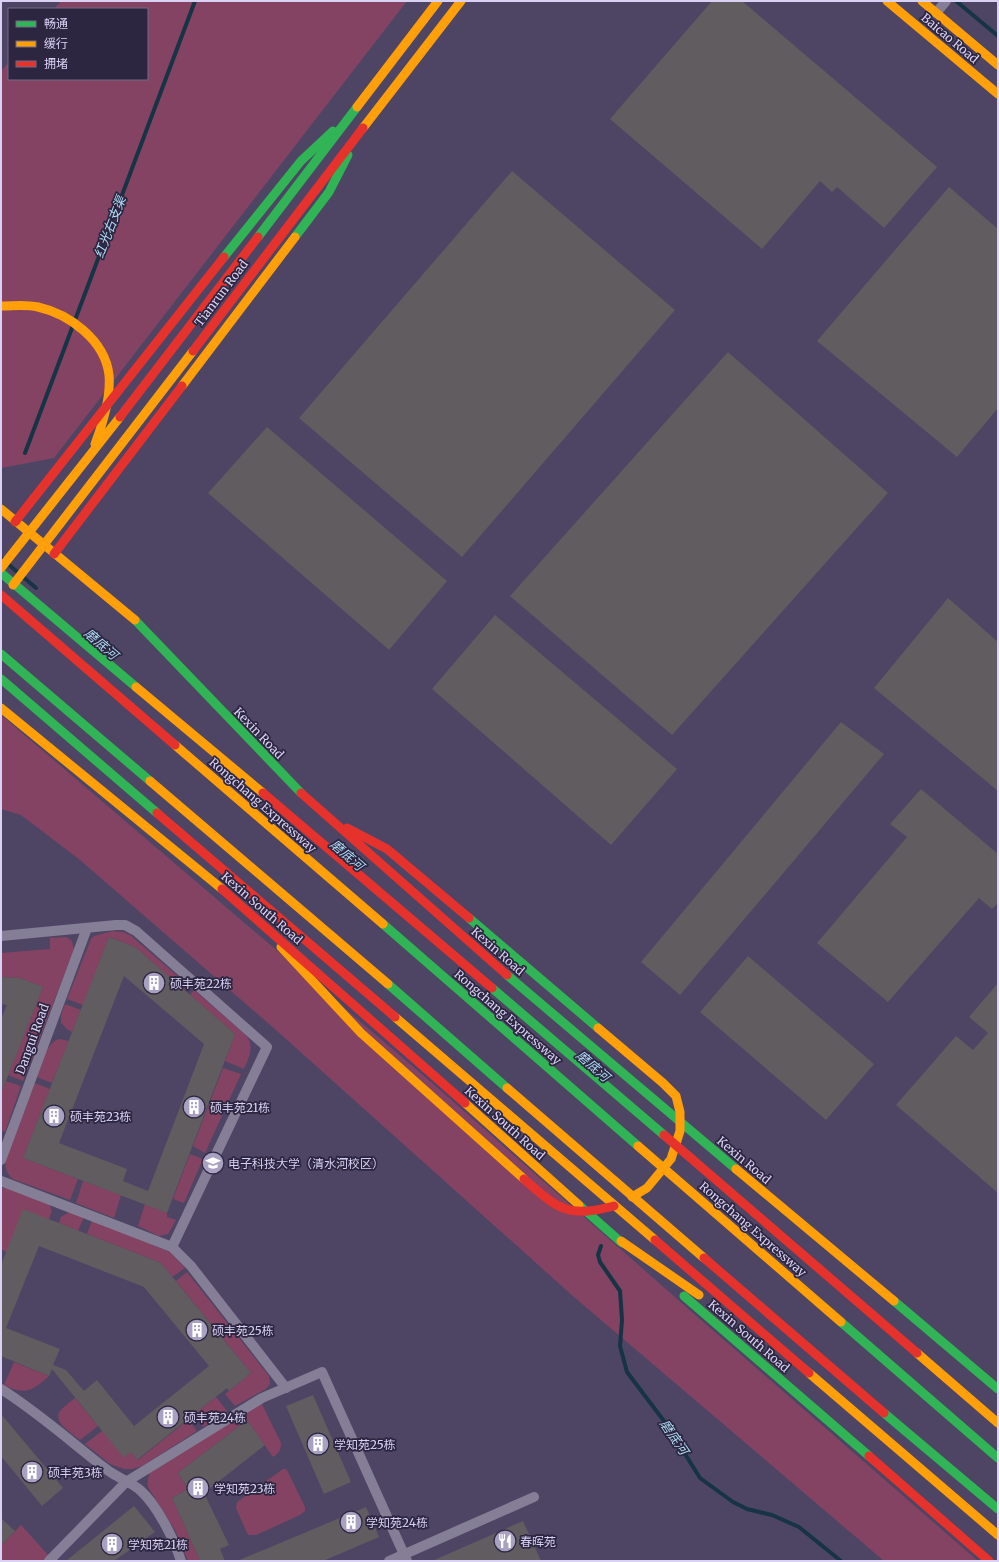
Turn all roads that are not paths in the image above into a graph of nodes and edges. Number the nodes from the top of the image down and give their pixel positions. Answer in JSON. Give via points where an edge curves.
{"nodes":[{"id":1,"x":438,"y":1,"type":"edge"},
{"id":2,"x":461,"y":1,"type":"edge"},
{"id":3,"x":887,"y":1,"type":"edge"},
{"id":4,"x":922,"y":1,"type":"edge"},
{"id":5,"x":946,"y":1,"type":"edge"},
{"id":6,"x":936,"y":13,"type":"junction"},
{"id":7,"x":998,"y":65,"type":"edge"},
{"id":8,"x":998,"y":94,"type":"edge"},
{"id":9,"x":356,"y":109,"type":"junction"},
{"id":10,"x":362,"y":128,"type":"junction"},
{"id":11,"x":1,"y":306,"type":"edge"},
{"id":12,"x":90,"y":456,"type":"junction"},
{"id":13,"x":1,"y":509,"type":"edge"},
{"id":14,"x":15,"y":522,"type":"junction"},
{"id":15,"x":54,"y":554,"type":"junction"},
{"id":16,"x":1,"y":568,"type":"edge"},
{"id":17,"x":1,"y":573,"type":"edge"},
{"id":18,"x":1,"y":595,"type":"edge"},
{"id":19,"x":1,"y":600,"type":"edge"},
{"id":20,"x":1,"y":654,"type":"edge"},
{"id":21,"x":1,"y":679,"type":"edge"},
{"id":22,"x":50,"y":696,"type":"junction"},
{"id":23,"x":1,"y":708,"type":"edge"},
{"id":24,"x":334,"y":822,"type":"junction"},
{"id":25,"x":240,"y":903,"type":"junction"},
{"id":26,"x":87,"y":928,"type":"junction"},
{"id":27,"x":1,"y":936,"type":"edge"},
{"id":28,"x":1,"y":1160,"type":"edge"},
{"id":29,"x":1,"y":1181,"type":"edge"},
{"id":30,"x":621,"y":1241,"type":"junction"},
{"id":31,"x":172,"y":1247,"type":"junction"},
{"id":32,"x":706,"y":1299,"type":"dead end"},
{"id":33,"x":719,"y":1308,"type":"dead end"},
{"id":34,"x":286,"y":1388,"type":"junction"},
{"id":35,"x":1,"y":1389,"type":"edge"},
{"id":36,"x":998,"y":1389,"type":"edge"},
{"id":37,"x":998,"y":1423,"type":"edge"},
{"id":38,"x":927,"y":1450,"type":"junction"},
{"id":39,"x":998,"y":1458,"type":"edge"},
{"id":40,"x":126,"y":1482,"type":"junction"},
{"id":41,"x":534,"y":1497,"type":"dead end"},
{"id":42,"x":998,"y":1509,"type":"edge"},
{"id":43,"x":998,"y":1535,"type":"edge"},
{"id":44,"x":406,"y":1558,"type":"edge"},
{"id":45,"x":49,"y":1561,"type":"edge"},
{"id":46,"x":181,"y":1561,"type":"edge"},
{"id":47,"x":389,"y":1561,"type":"edge"},
{"id":48,"x":989,"y":1561,"type":"edge"}],
"edges":[{"from":1,"to":9,"type":"main road","name":"Tianrun Road"},
{"from":2,"to":10,"type":"main road","name":"Tianrun Road"},
{"from":3,"to":8,"type":"main road","name":"Baicao Road"},
{"from":4,"to":6,"type":"main road","name":"Baicao Road"},
{"from":5,"to":6,"type":"street"},
{"from":6,"to":7,"type":"main road","name":"Baicao Road"},
{"from":9,"to":12,"type":"main road","name":"Tianrun Road"},
{"from":9,"to":14,"type":"main road","via":[[301,161]]},
{"from":10,"to":15,"type":"main road","via":[[329,192]]},
{"from":10,"to":19,"type":"main road","name":"Tianrun Road"},
{"from":11,"to":12,"type":"main road","via":[[25,304],[48,310],[70,320],[87,333],[99,350],[107,365],[107,399],[102,427]]},
{"from":12,"to":16,"type":"main road","name":"Tianrun Road"},
{"from":13,"to":14,"type":"main road","name":"Kexin Road"},
{"from":14,"to":15,"type":"main road","name":"Kexin Road"},
{"from":15,"to":24,"type":"main road","name":"Kexin Road","via":[[129,614],[293,786]]},
{"from":17,"to":37,"type":"main road","via":[[403,911]]},
{"from":18,"to":39,"type":"main road","name":"Rongchang Expressway"},
{"from":20,"to":22,"type":"main road"},
{"from":21,"to":43,"type":"main road"},
{"from":22,"to":25,"type":"main road"},
{"from":22,"to":38,"type":"main road"},
{"from":23,"to":25,"type":"main road","name":"Kexin South Road"},
{"from":24,"to":25,"type":"main road","via":[[387,849],[663,1082],[676,1096],[680,1112],[680,1131],[671,1159],[647,1188],[621,1204],[594,1211],[574,1212],[561,1208],[546,1198],[361,1033]]},
{"from":24,"to":36,"type":"main road","name":"Kexin Road","via":[[535,1000]]},
{"from":25,"to":30,"type":"main road","name":"Kexin South Road"},
{"from":26,"to":27,"type":"street"},
{"from":26,"to":28,"type":"street","name":"Dangui Road"},
{"from":26,"to":31,"type":"street","via":[[116,925],[136,931],[267,1047]]},
{"from":29,"to":31,"type":"street"},
{"from":30,"to":32,"type":"main road"},
{"from":30,"to":48,"type":"main road","name":"Kexin South Road"},
{"from":31,"to":34,"type":"street","via":[[191,1266]]},
{"from":33,"to":38,"type":"main road"},
{"from":34,"to":40,"type":"street","via":[[262,1398]]},
{"from":34,"to":44,"type":"street","via":[[322,1372]]},
{"from":35,"to":40,"type":"street","via":[[29,1407],[107,1470]]},
{"from":38,"to":42,"type":"main road"},
{"from":40,"to":45,"type":"street"},
{"from":40,"to":46,"type":"street","via":[[139,1489],[151,1502]]},
{"from":41,"to":44,"type":"street"},
{"from":44,"to":47,"type":"street"}]}
